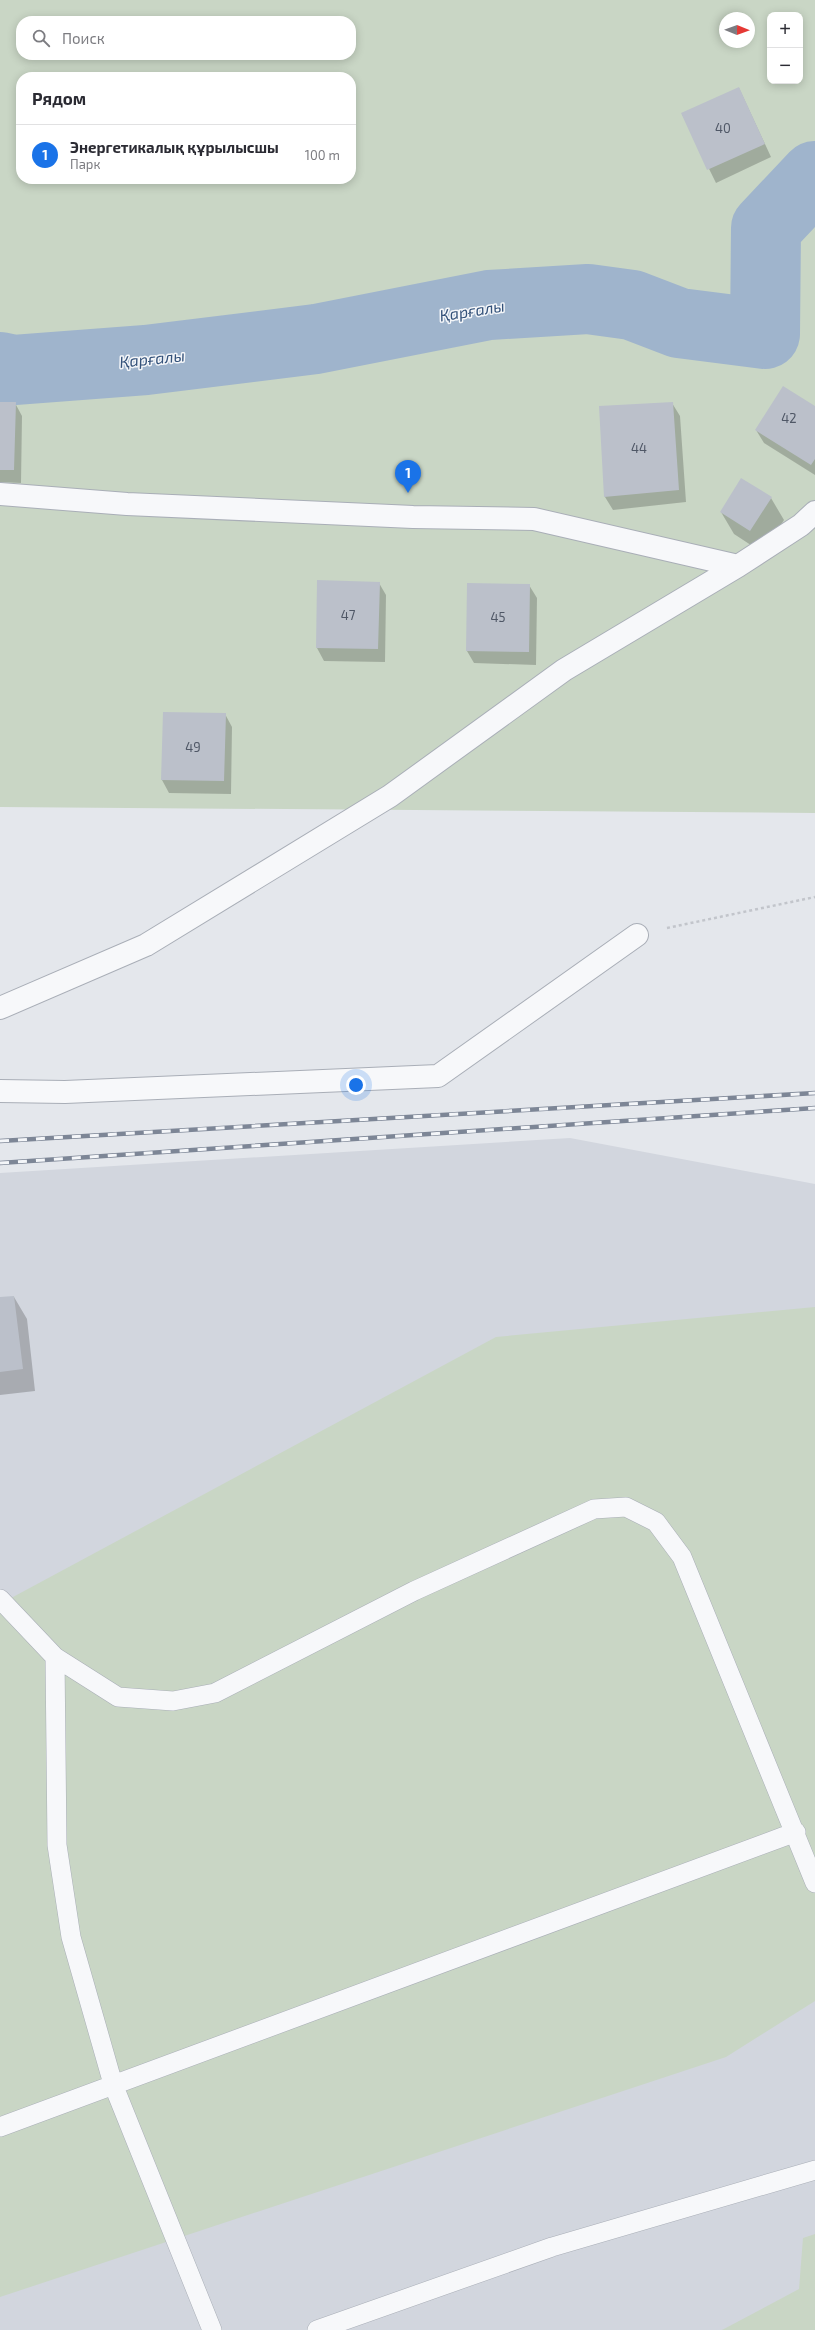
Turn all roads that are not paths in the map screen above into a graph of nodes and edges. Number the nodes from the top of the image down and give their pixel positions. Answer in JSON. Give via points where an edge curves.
{"nodes":[{"id":1,"x":0,"y":494,"type":"edge"},
{"id":2,"x":815,"y":512,"type":"edge"},
{"id":3,"x":738,"y":566,"type":"junction"},
{"id":4,"x":638,"y":935,"type":"road end"},
{"id":5,"x":0,"y":1008,"type":"edge"},
{"id":6,"x":0,"y":1091,"type":"edge"},
{"id":7,"x":0,"y":1599,"type":"edge"},
{"id":8,"x":55,"y":1657,"type":"junction"},
{"id":9,"x":796,"y":1832,"type":"junction"},
{"id":10,"x":815,"y":1883,"type":"edge"},
{"id":11,"x":113,"y":2084,"type":"junction"},
{"id":12,"x":0,"y":2127,"type":"edge"},
{"id":13,"x":815,"y":2170,"type":"edge"},
{"id":14,"x":212,"y":2330,"type":"edge"},
{"id":15,"x":317,"y":2330,"type":"edge"}],
"edges":[{"from":1,"to":3,"type":"street","via":[[127,504],[412,517],[534,519]]},
{"from":2,"to":3,"type":"street","via":[[801,525]]},
{"from":3,"to":5,"type":"street","via":[[564,670],[390,796],[146,945]]},
{"from":4,"to":6,"type":"street","via":[[438,1076],[64,1092]]},
{"from":7,"to":8,"type":"lane"},
{"from":8,"to":9,"type":"lane","via":[[118,1696],[173,1701],[215,1693],[414,1591],[594,1509],[626,1507],[656,1522],[682,1557]]},
{"from":8,"to":11,"type":"lane","via":[[57,1845],[71,1937]]},
{"from":9,"to":10,"type":"lane"},
{"from":9,"to":11,"type":"lane"},
{"from":11,"to":12,"type":"lane"},
{"from":11,"to":14,"type":"lane"},
{"from":13,"to":15,"type":"lane","via":[[552,2247]]}]}
